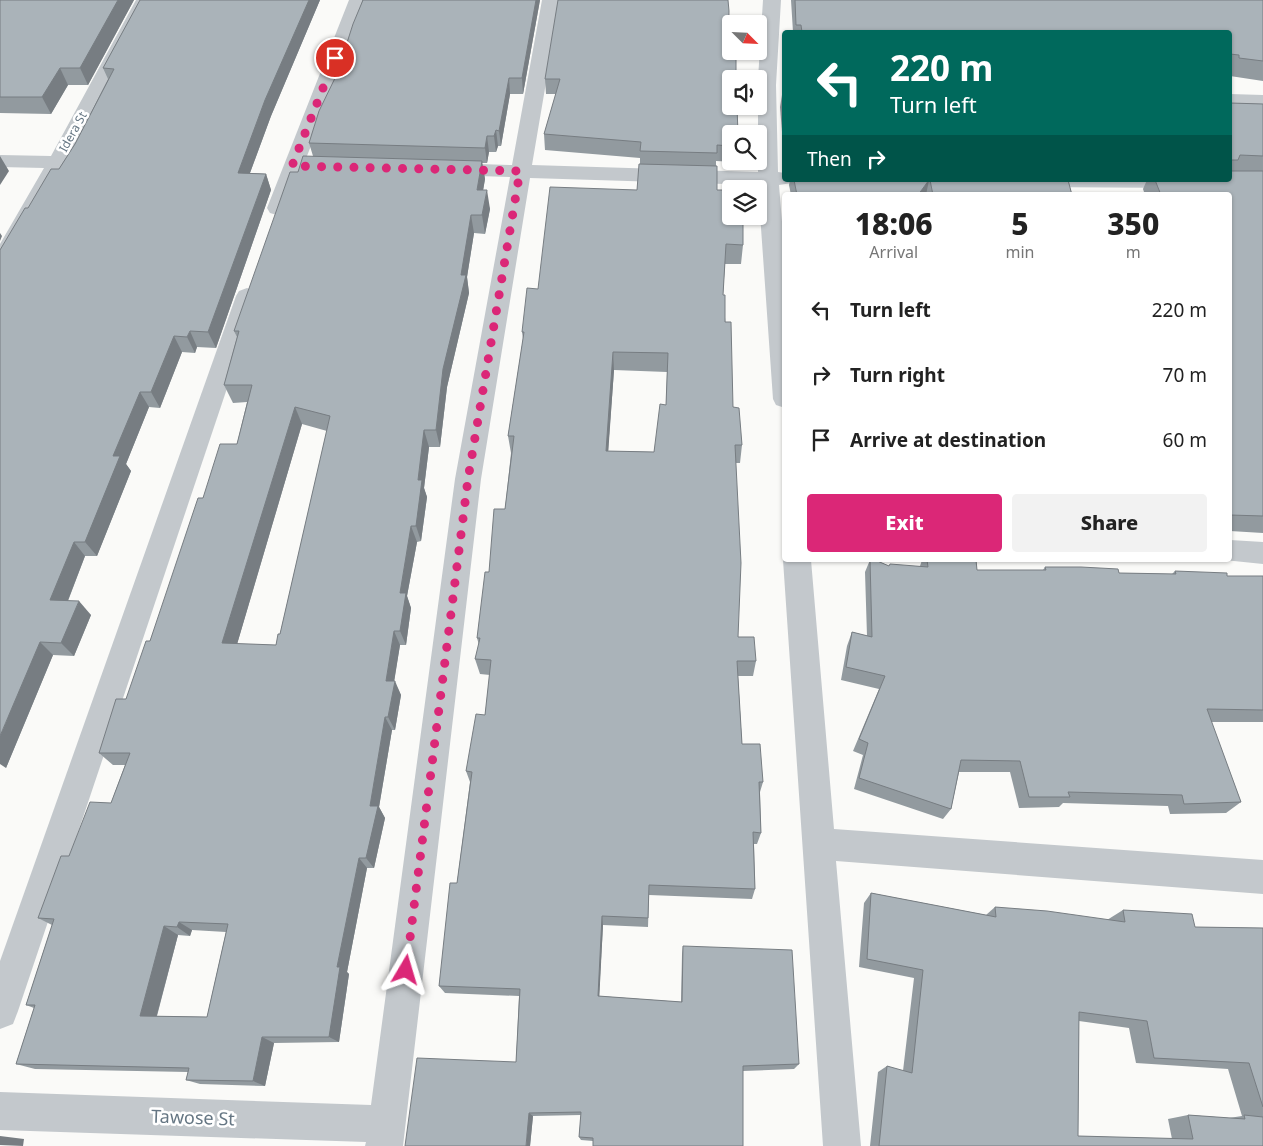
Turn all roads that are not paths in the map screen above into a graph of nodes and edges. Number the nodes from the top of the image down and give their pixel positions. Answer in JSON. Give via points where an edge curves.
{"nodes":[{"id":1,"x":145,"y":0,"type":"edge"},
{"id":2,"x":358,"y":0,"type":"edge"},
{"id":3,"x":551,"y":0,"type":"edge"},
{"id":4,"x":772,"y":0,"type":"edge"},
{"id":5,"x":776,"y":85,"type":"edge"},
{"id":6,"x":1232,"y":100,"type":"edge"},
{"id":7,"x":1263,"y":101,"type":"edge"},
{"id":8,"x":0,"y":161,"type":"edge"},
{"id":9,"x":57,"y":162,"type":"junction"},
{"id":10,"x":431,"y":169,"type":"edge"},
{"id":11,"x":520,"y":171,"type":"junction"},
{"id":12,"x":776,"y":179,"type":"edge"},
{"id":13,"x":269,"y":231,"type":"edge"},
{"id":14,"x":0,"y":262,"type":"edge"},
{"id":15,"x":253,"y":278,"type":"edge"},
{"id":16,"x":782,"y":326,"type":"edge"},
{"id":17,"x":1232,"y":551,"type":"edge"},
{"id":18,"x":1263,"y":553,"type":"edge"},
{"id":19,"x":797,"y":562,"type":"edge"},
{"id":20,"x":819,"y":844,"type":"junction"},
{"id":21,"x":1263,"y":877,"type":"edge"},
{"id":22,"x":0,"y":1011,"type":"edge"},
{"id":23,"x":0,"y":1112,"type":"edge"},
{"id":24,"x":385,"y":1135,"type":"edge"},
{"id":25,"x":842,"y":1146,"type":"edge"}],
"edges":[{"from":1,"to":9,"type":"street","name":"Idera St"},
{"from":2,"to":13,"type":"street","via":[[302,166]]},
{"from":3,"to":11,"type":"street"},
{"from":4,"to":5,"type":"street"},
{"from":5,"to":12,"type":"street"},
{"from":6,"to":7,"type":"street"},
{"from":8,"to":9,"type":"street"},
{"from":9,"to":14,"type":"street","name":"Idera St"},
{"from":10,"to":11,"type":"street"},
{"from":11,"to":12,"type":"street"},
{"from":11,"to":24,"type":"street","via":[[468,479]]},
{"from":12,"to":16,"type":"street"},
{"from":15,"to":22,"type":"street"},
{"from":17,"to":18,"type":"street"},
{"from":19,"to":20,"type":"street"},
{"from":20,"to":21,"type":"street"},
{"from":20,"to":25,"type":"street"},
{"from":23,"to":24,"type":"street","name":"Tawose St"}]}
